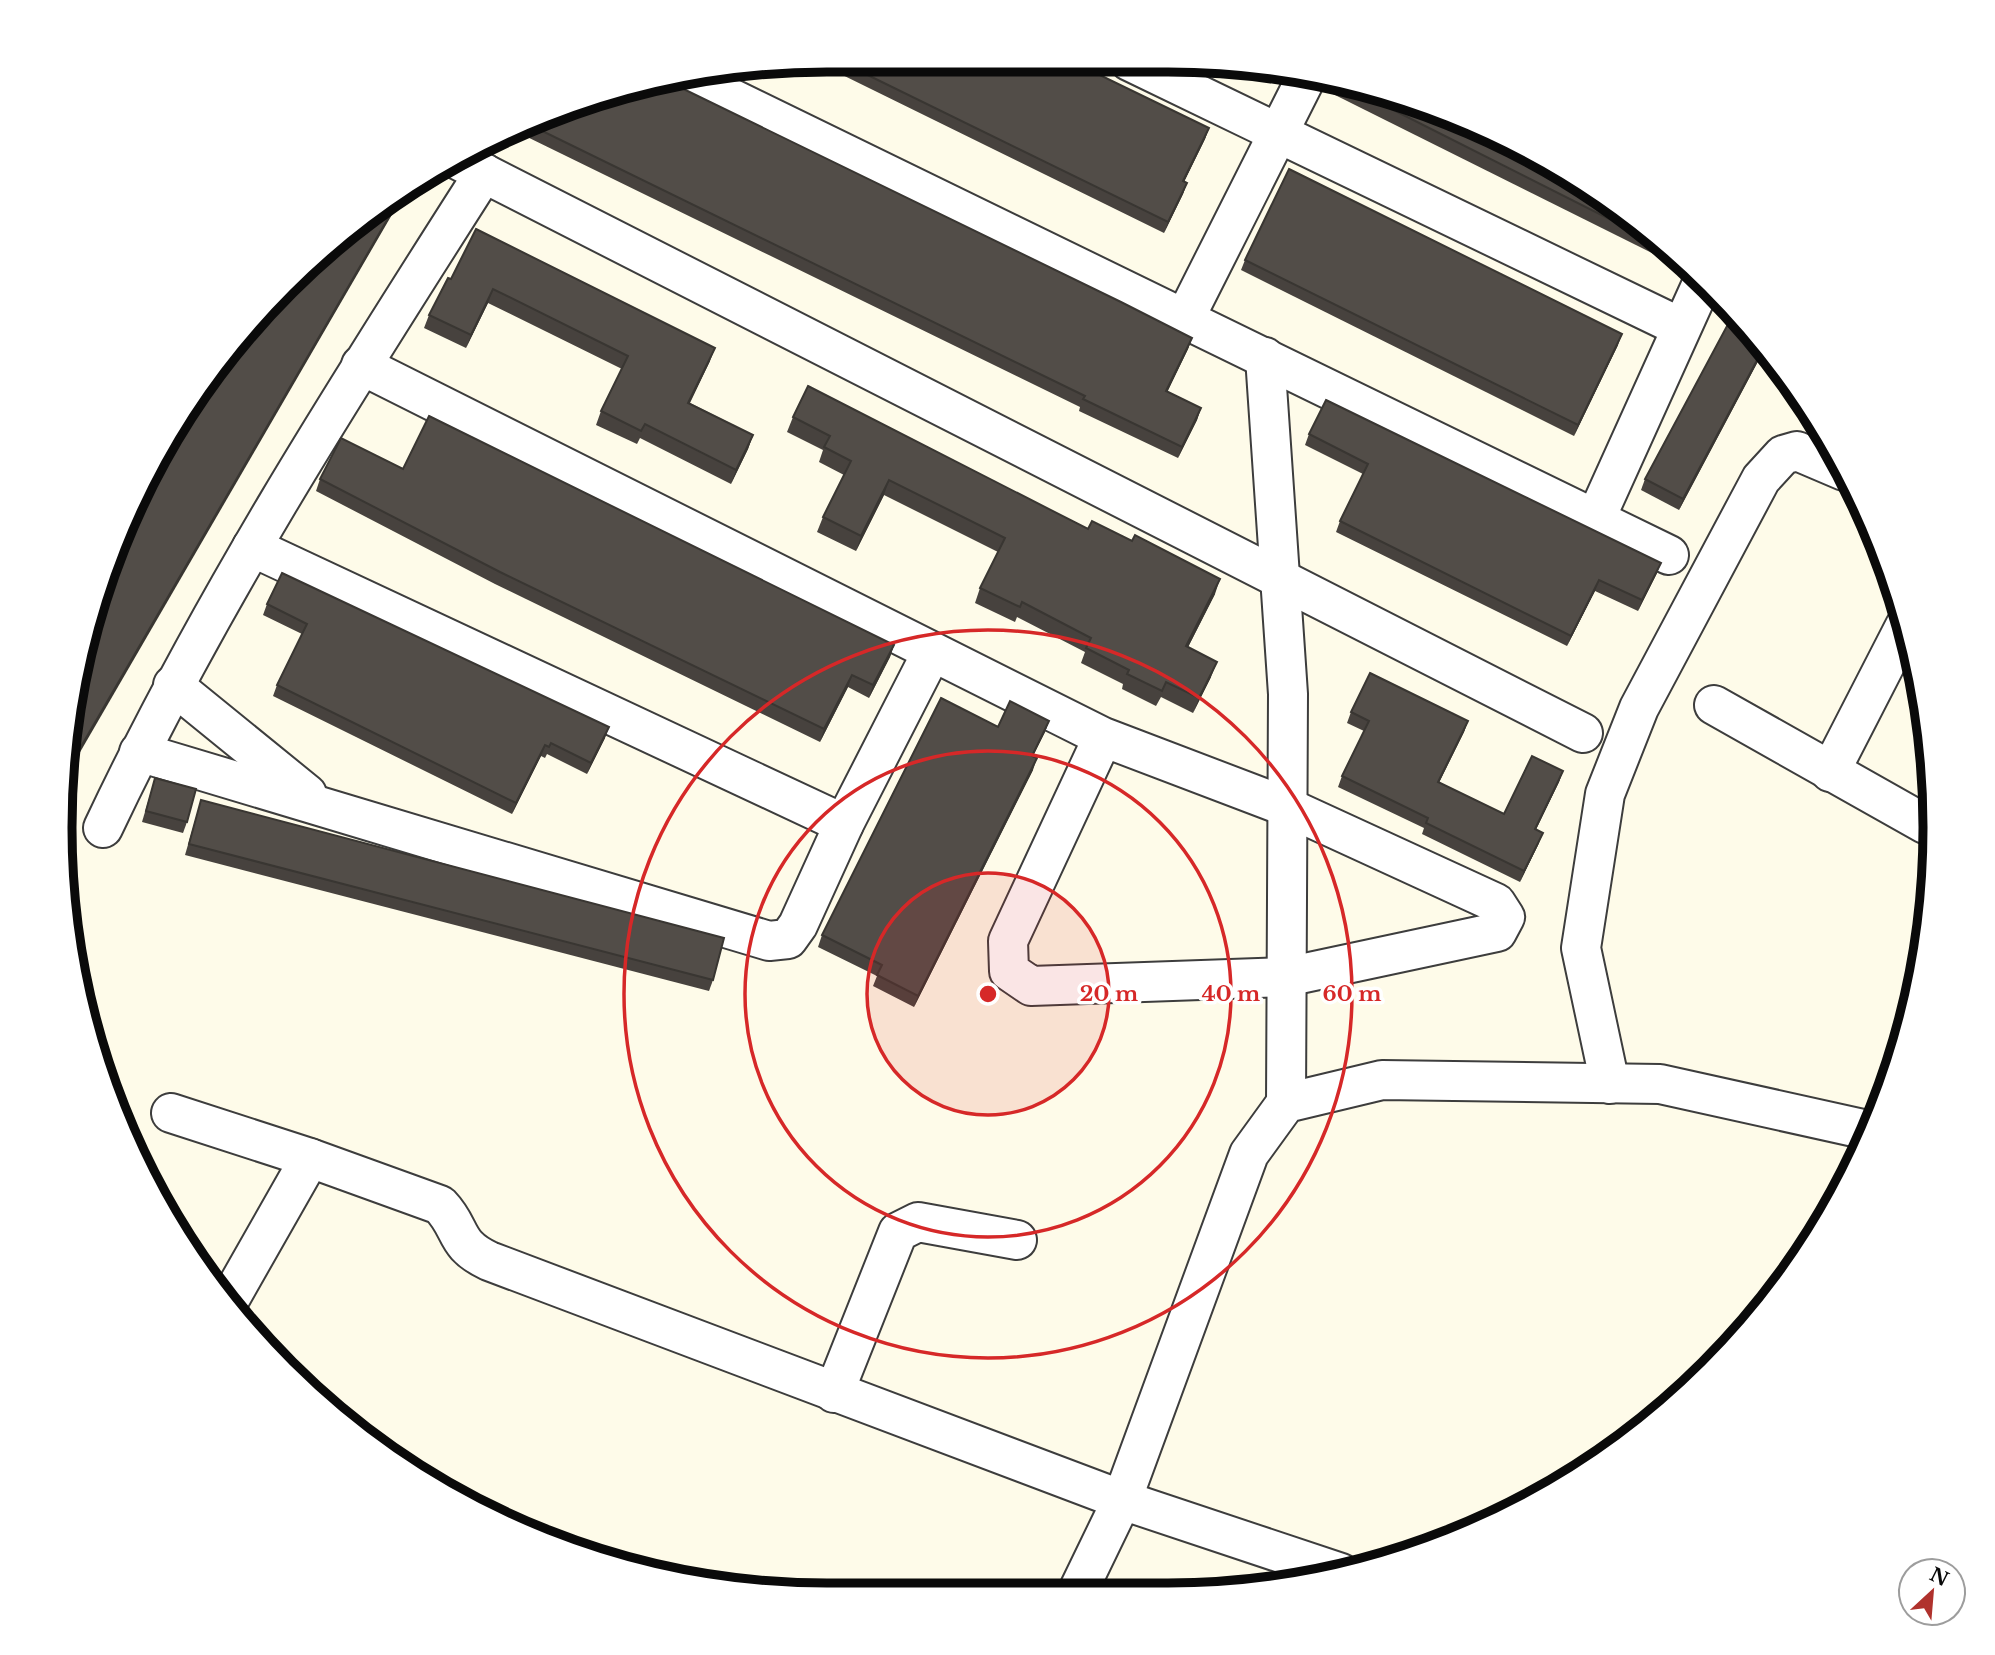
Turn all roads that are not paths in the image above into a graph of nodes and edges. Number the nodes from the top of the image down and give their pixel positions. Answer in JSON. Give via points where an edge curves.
{"nodes":[{"id":1,"x":1152,"y":72,"type":"edge"},
{"id":2,"x":700,"y":83,"type":"edge"},
{"id":3,"x":1303,"y":84,"type":"edge"},
{"id":4,"x":1278,"y":133,"type":"junction"},
{"id":5,"x":469,"y":166,"type":"edge"},
{"id":6,"x":1699,"y":290,"type":"edge"},
{"id":7,"x":1185,"y":318,"type":"junction"},
{"id":8,"x":1680,"y":327,"type":"junction"},
{"id":9,"x":1265,"y":357,"type":"junction"},
{"id":10,"x":361,"y":365,"type":"junction"},
{"id":11,"x":1822,"y":461,"type":"edge"},
{"id":12,"x":1595,"y":520,"type":"junction"},
{"id":13,"x":252,"y":547,"type":"junction"},
{"id":14,"x":1669,"y":555,"type":"dead end"},
{"id":15,"x":1280,"y":581,"type":"junction"},
{"id":16,"x":1899,"y":638,"type":"edge"},
{"id":17,"x":932,"y":652,"type":"junction"},
{"id":18,"x":173,"y":685,"type":"junction"},
{"id":19,"x":1714,"y":705,"type":"dead end"},
{"id":20,"x":1583,"y":733,"type":"dead end"},
{"id":21,"x":1103,"y":737,"type":"junction"},
{"id":22,"x":139,"y":752,"type":"junction"},
{"id":23,"x":1830,"y":772,"type":"junction"},
{"id":24,"x":320,"y":805,"type":"junction"},
{"id":25,"x":1287,"y":807,"type":"junction"},
{"id":26,"x":1923,"y":823,"type":"edge"},
{"id":27,"x":844,"y":824,"type":"junction"},
{"id":28,"x":103,"y":828,"type":"dead end"},
{"id":29,"x":1286,"y":977,"type":"junction"},
{"id":30,"x":1632,"y":1084,"type":"junction"},
{"id":31,"x":1286,"y":1103,"type":"junction"},
{"id":32,"x":171,"y":1113,"type":"dead end"},
{"id":33,"x":1861,"y":1129,"type":"edge"},
{"id":34,"x":310,"y":1158,"type":"junction"},
{"id":35,"x":1017,"y":1240,"type":"dead end"},
{"id":36,"x":233,"y":1294,"type":"edge"},
{"id":37,"x":834,"y":1393,"type":"junction"},
{"id":38,"x":1122,"y":1500,"type":"junction"},
{"id":39,"x":1323,"y":1567,"type":"edge"},
{"id":40,"x":1082,"y":1583,"type":"edge"}],
"edges":[{"from":1,"to":4,"type":"street"},
{"from":2,"to":7,"type":"street"},
{"from":3,"to":4,"type":"street"},
{"from":4,"to":7,"type":"street"},
{"from":4,"to":8,"type":"street"},
{"from":5,"to":10,"type":"street"},
{"from":5,"to":15,"type":"street"},
{"from":6,"to":8,"type":"street"},
{"from":7,"to":9,"type":"street"},
{"from":8,"to":12,"type":"street"},
{"from":9,"to":12,"type":"street"},
{"from":9,"to":15,"type":"street"},
{"from":10,"to":13,"type":"street"},
{"from":10,"to":17,"type":"street"},
{"from":11,"to":30,"type":"street","via":[[1783,455],[1761,479],[1639,708],[1605,794],[1581,948]]},
{"from":12,"to":14,"type":"street"},
{"from":13,"to":18,"type":"street"},
{"from":13,"to":27,"type":"street"},
{"from":15,"to":20,"type":"street"},
{"from":15,"to":25,"type":"street","via":[[1288,694]]},
{"from":16,"to":23,"type":"street"},
{"from":17,"to":21,"type":"street"},
{"from":17,"to":27,"type":"street"},
{"from":18,"to":22,"type":"street"},
{"from":18,"to":24,"type":"street"},
{"from":19,"to":23,"type":"street"},
{"from":21,"to":25,"type":"street"},
{"from":21,"to":29,"type":"street","via":[[1008,941],[1009,971],[1031,986]]},
{"from":22,"to":24,"type":"street"},
{"from":22,"to":28,"type":"street"},
{"from":23,"to":26,"type":"street"},
{"from":24,"to":27,"type":"street","via":[[769,941],[788,939],[798,925]]},
{"from":25,"to":29,"type":"street"},
{"from":25,"to":29,"type":"street","via":[[1496,903],[1505,917],[1497,932]]},
{"from":29,"to":31,"type":"street"},
{"from":30,"to":31,"type":"street","via":[[1382,1080]]},
{"from":30,"to":33,"type":"street"},
{"from":31,"to":38,"type":"street","via":[[1249,1154]]},
{"from":32,"to":34,"type":"street"},
{"from":34,"to":36,"type":"street"},
{"from":34,"to":37,"type":"street","via":[[440,1205],[472,1253]]},
{"from":35,"to":37,"type":"street","via":[[919,1222],[898,1233]]},
{"from":37,"to":38,"type":"street"},
{"from":38,"to":39,"type":"street"},
{"from":38,"to":40,"type":"street"}]}
